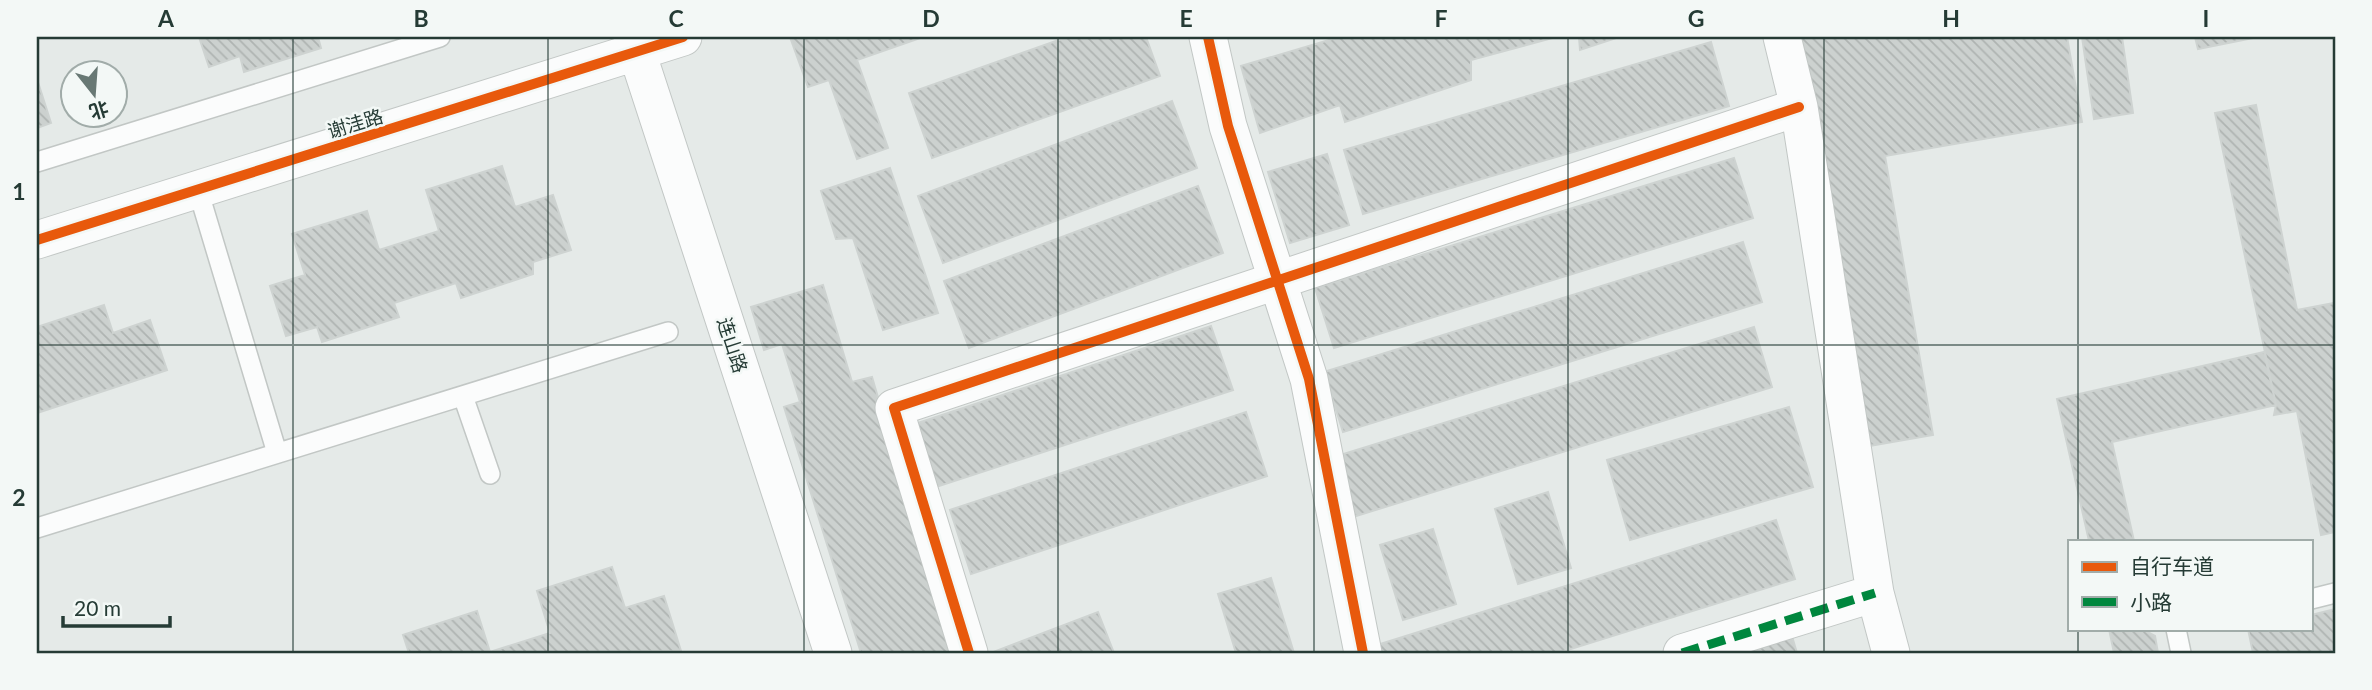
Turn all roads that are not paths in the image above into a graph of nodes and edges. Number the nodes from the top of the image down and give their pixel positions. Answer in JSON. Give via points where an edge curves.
{"nodes":[{"id":1,"x":440,"y":37,"type":"edge"},
{"id":2,"x":682,"y":37,"type":"edge"},
{"id":3,"x":1208,"y":37,"type":"edge"},
{"id":4,"x":1782,"y":37,"type":"edge"},
{"id":5,"x":635,"y":45,"type":"edge"},
{"id":6,"x":1799,"y":107,"type":"junction"},
{"id":7,"x":37,"y":162,"type":"edge"},
{"id":8,"x":198,"y":190,"type":"junction"},
{"id":9,"x":37,"y":240,"type":"edge"},
{"id":10,"x":1278,"y":282,"type":"junction"},
{"id":11,"x":668,"y":332,"type":"dead end"},
{"id":12,"x":463,"y":396,"type":"junction"},
{"id":13,"x":276,"y":453,"type":"junction"},
{"id":14,"x":490,"y":474,"type":"dead end"},
{"id":15,"x":37,"y":528,"type":"edge"},
{"id":16,"x":1875,"y":593,"type":"junction"},
{"id":17,"x":2335,"y":593,"type":"edge"},
{"id":18,"x":2312,"y":599,"type":"edge"},
{"id":19,"x":2176,"y":630,"type":"edge"},
{"id":20,"x":833,"y":653,"type":"edge"},
{"id":21,"x":969,"y":653,"type":"edge"},
{"id":22,"x":1363,"y":653,"type":"edge"},
{"id":23,"x":1682,"y":653,"type":"edge"},
{"id":24,"x":1891,"y":653,"type":"edge"},
{"id":25,"x":2181,"y":653,"type":"edge"}],
"edges":[{"from":1,"to":7,"type":"lane"},
{"from":2,"to":5,"type":"street","name":"谢洼路"},
{"from":3,"to":10,"type":"street","via":[[1228,126]]},
{"from":4,"to":6,"type":"street"},
{"from":5,"to":8,"type":"street","name":"谢洼路"},
{"from":5,"to":20,"type":"street","name":"连山路"},
{"from":6,"to":10,"type":"street"},
{"from":6,"to":16,"type":"street"},
{"from":8,"to":9,"type":"street","name":"谢洼路"},
{"from":8,"to":13,"type":"lane"},
{"from":10,"to":21,"type":"street","via":[[894,408]]},
{"from":10,"to":22,"type":"street","via":[[1309,379]]},
{"from":11,"to":12,"type":"lane"},
{"from":12,"to":13,"type":"lane"},
{"from":12,"to":14,"type":"lane"},
{"from":13,"to":15,"type":"lane"},
{"from":16,"to":23,"type":"street"},
{"from":16,"to":24,"type":"street"},
{"from":17,"to":18,"type":"lane"},
{"from":19,"to":25,"type":"lane"}]}
